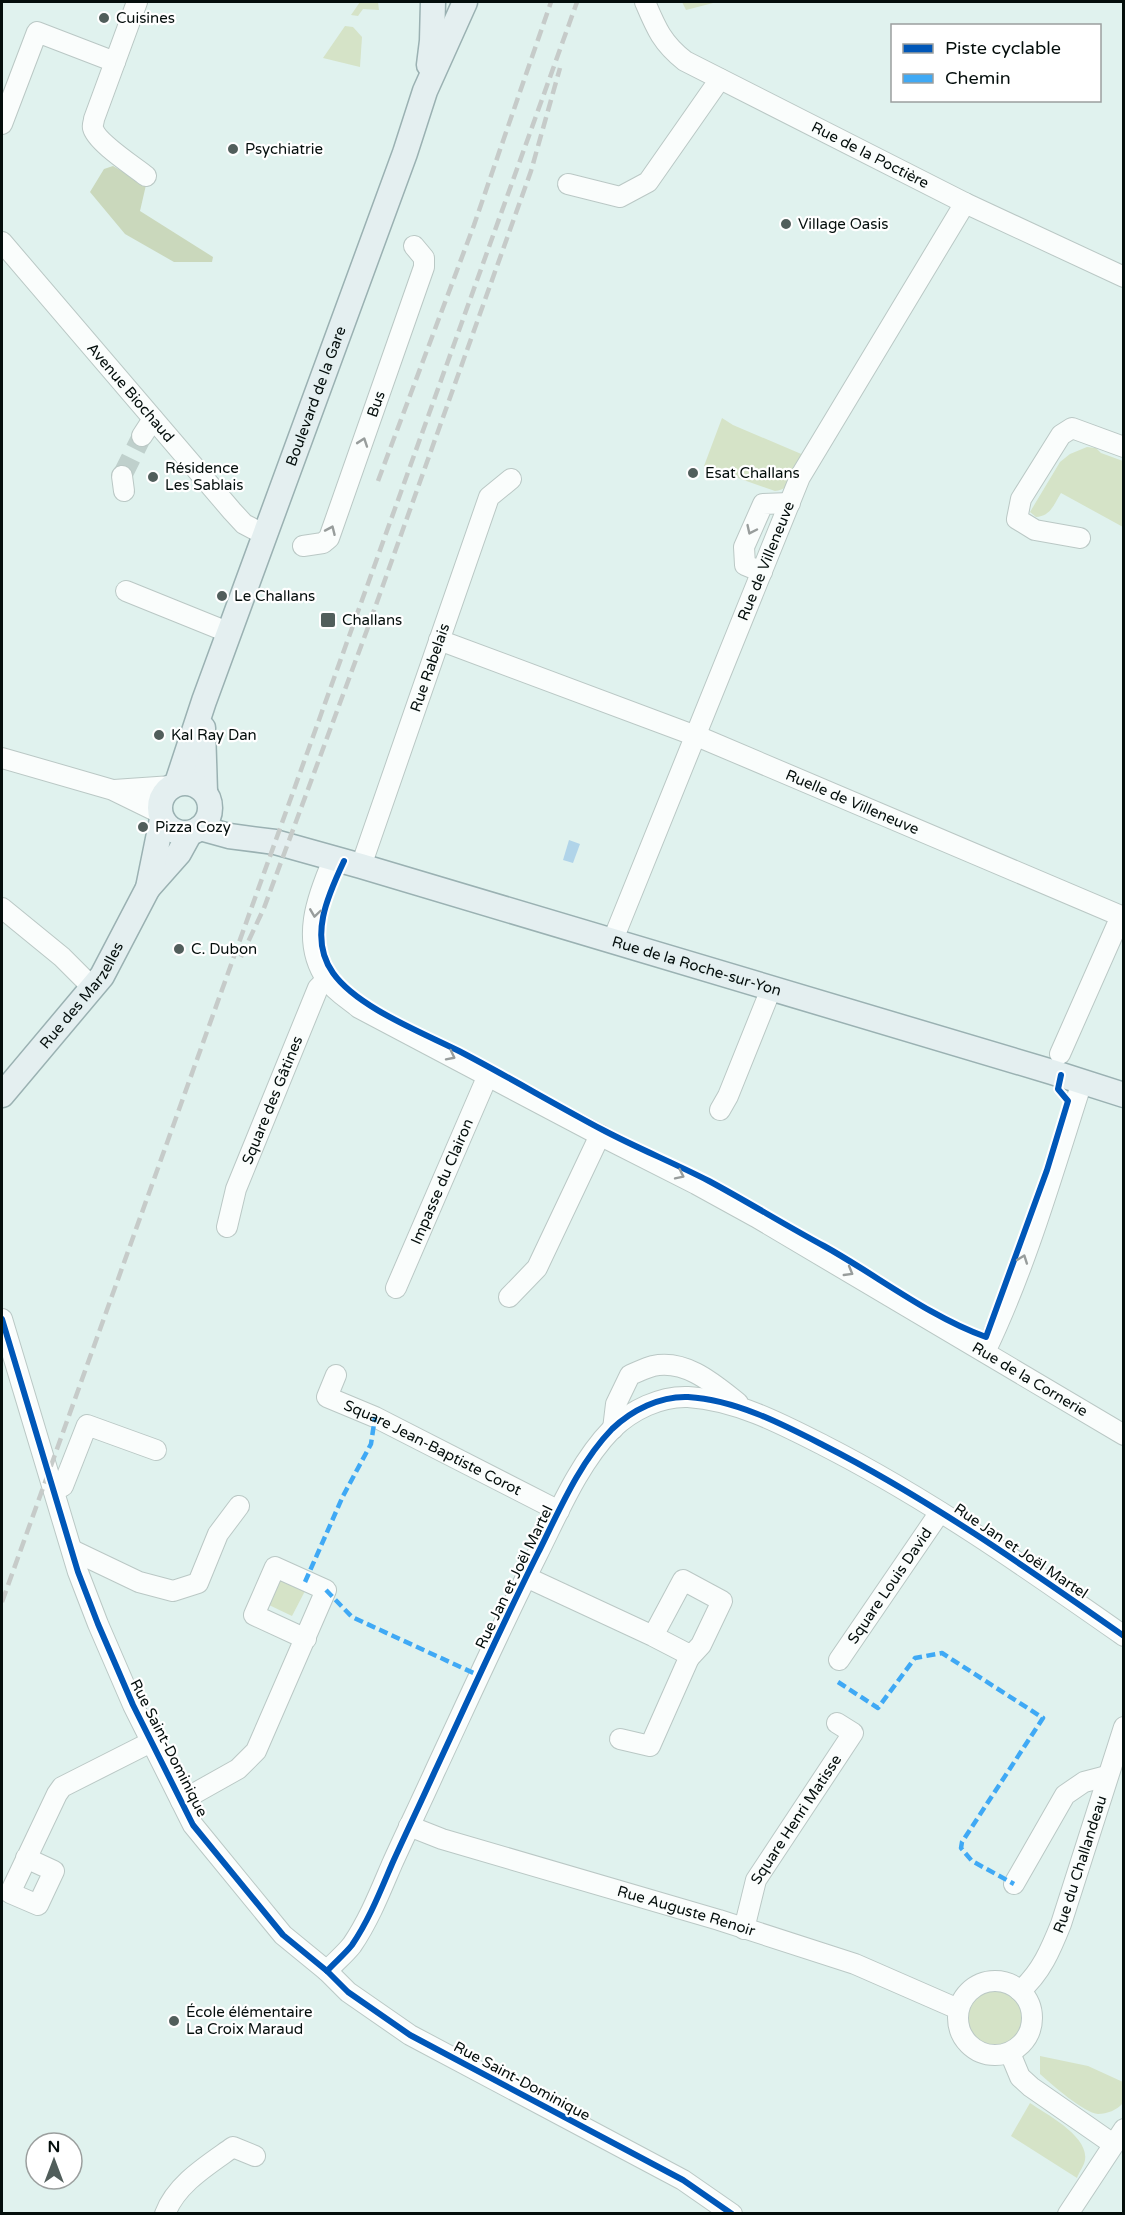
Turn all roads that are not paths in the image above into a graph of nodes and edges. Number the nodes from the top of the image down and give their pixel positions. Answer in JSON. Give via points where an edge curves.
{"nodes":[{"id":1,"x":137,"y":2,"type":"edge"},
{"id":2,"x":433,"y":2,"type":"edge"},
{"id":3,"x":465,"y":2,"type":"edge"},
{"id":4,"x":645,"y":2,"type":"edge"},
{"id":5,"x":115,"y":62,"type":"junction"},
{"id":6,"x":720,"y":79,"type":"junction"},
{"id":7,"x":425,"y":91,"type":"junction"},
{"id":8,"x":2,"y":124,"type":"edge"},
{"id":9,"x":146,"y":176,"type":"dead end"},
{"id":10,"x":568,"y":184,"type":"dead end"},
{"id":11,"x":965,"y":203,"type":"junction"},
{"id":12,"x":2,"y":242,"type":"edge"},
{"id":13,"x":414,"y":246,"type":"dead end"},
{"id":14,"x":1124,"y":277,"type":"edge"},
{"id":15,"x":153,"y":419,"type":"junction"},
{"id":16,"x":142,"y":436,"type":"tunnel mouth"},
{"id":17,"x":1124,"y":447,"type":"edge"},
{"id":18,"x":512,"y":479,"type":"dead end"},
{"id":19,"x":790,"y":503,"type":"junction"},
{"id":20,"x":265,"y":535,"type":"junction"},
{"id":21,"x":1080,"y":538,"type":"dead end"},
{"id":22,"x":303,"y":546,"type":"dead end"},
{"id":23,"x":762,"y":572,"type":"junction"},
{"id":24,"x":126,"y":591,"type":"dead end"},
{"id":25,"x":230,"y":633,"type":"junction"},
{"id":26,"x":439,"y":640,"type":"junction"},
{"id":27,"x":204,"y":701,"type":"junction"},
{"id":28,"x":696,"y":736,"type":"junction"},
{"id":29,"x":2,"y":758,"type":"edge"},
{"id":30,"x":174,"y":784,"type":"junction"},
{"id":31,"x":113,"y":790,"type":"junction"},
{"id":32,"x":208,"y":797,"type":"junction"},
{"id":33,"x":161,"y":816,"type":"junction"},
{"id":34,"x":195,"y":830,"type":"junction"},
{"id":35,"x":269,"y":840,"type":"junction"},
{"id":36,"x":334,"y":858,"type":"junction"},
{"id":37,"x":362,"y":866,"type":"junction"},
{"id":38,"x":148,"y":888,"type":"junction"},
{"id":39,"x":2,"y":908,"type":"edge"},
{"id":40,"x":612,"y":942,"type":"junction"},
{"id":41,"x":327,"y":979,"type":"junction"},
{"id":42,"x":93,"y":988,"type":"junction"},
{"id":43,"x":771,"y":989,"type":"junction"},
{"id":44,"x":1060,"y":1054,"type":"dead end"},
{"id":45,"x":488,"y":1075,"type":"junction"},
{"id":46,"x":1082,"y":1082,"type":"junction"},
{"id":47,"x":2,"y":1095,"type":"edge"},
{"id":48,"x":1124,"y":1095,"type":"edge"},
{"id":49,"x":720,"y":1110,"type":"dead end"},
{"id":50,"x":600,"y":1135,"type":"junction"},
{"id":51,"x":227,"y":1227,"type":"dead end"},
{"id":52,"x":396,"y":1288,"type":"dead end"},
{"id":53,"x":509,"y":1297,"type":"dead end"},
{"id":54,"x":2,"y":1319,"type":"edge"},
{"id":55,"x":985,"y":1352,"type":"junction"},
{"id":56,"x":336,"y":1375,"type":"dead end"},
{"id":57,"x":747,"y":1411,"type":"junction"},
{"id":58,"x":613,"y":1429,"type":"junction"},
{"id":59,"x":1124,"y":1435,"type":"edge"},
{"id":60,"x":156,"y":1450,"type":"dead end"},
{"id":61,"x":54,"y":1491,"type":"junction"},
{"id":62,"x":239,"y":1506,"type":"dead end"},
{"id":63,"x":559,"y":1511,"type":"junction"},
{"id":64,"x":940,"y":1512,"type":"junction"},
{"id":65,"x":72,"y":1550,"type":"junction"},
{"id":66,"x":526,"y":1577,"type":"junction"},
{"id":67,"x":653,"y":1636,"type":"junction"},
{"id":68,"x":1124,"y":1636,"type":"edge"},
{"id":69,"x":306,"y":1639,"type":"dead end"},
{"id":70,"x":689,"y":1658,"type":"junction"},
{"id":71,"x":839,"y":1660,"type":"dead end"},
{"id":72,"x":837,"y":1723,"type":"dead end"},
{"id":73,"x":1124,"y":1727,"type":"edge"},
{"id":74,"x":620,"y":1739,"type":"dead end"},
{"id":75,"x":151,"y":1742,"type":"junction"},
{"id":76,"x":1107,"y":1776,"type":"junction"},
{"id":77,"x":181,"y":1801,"type":"junction"},
{"id":78,"x":409,"y":1826,"type":"junction"},
{"id":79,"x":26,"y":1858,"type":"dead end"},
{"id":80,"x":1014,"y":1884,"type":"dead end"},
{"id":81,"x":744,"y":1929,"type":"junction"},
{"id":82,"x":327,"y":1971,"type":"junction"},
{"id":83,"x":1020,"y":1990,"type":"junction"},
{"id":84,"x":958,"y":2009,"type":"junction"},
{"id":85,"x":1010,"y":2053,"type":"junction"},
{"id":86,"x":1118,"y":2136,"type":"edge"},
{"id":87,"x":255,"y":2156,"type":"dead end"},
{"id":88,"x":165,"y":2214,"type":"edge"},
{"id":89,"x":732,"y":2214,"type":"edge"},
{"id":90,"x":1068,"y":2214,"type":"edge"}],
"edges":[{"from":1,"to":5,"type":"street"},
{"from":2,"to":7,"type":"main road"},
{"from":3,"to":7,"type":"main road"},
{"from":4,"to":6,"type":"street","name":"Rue de la Poctière","via":[[660,37],[671,51]]},
{"from":5,"to":8,"type":"street","via":[[37,32]]},
{"from":5,"to":9,"type":"street","via":[[93,129]]},
{"from":6,"to":10,"type":"street","via":[[648,182],[620,197]]},
{"from":6,"to":11,"type":"street","name":"Rue de la Poctière"},
{"from":7,"to":20,"type":"main road","name":"Boulevard de la Gare"},
{"from":11,"to":14,"type":"street","name":"Rue de la Poctière"},
{"from":11,"to":19,"type":"street","name":"Rue de Villeneuve","via":[[800,477]]},
{"from":12,"to":15,"type":"street","name":"Avenue Biochaud"},
{"from":22,"to":13,"type":"street","name":"Bus","one_way":true,"via":[[323,543],[329,538],[424,267],[424,258]]},
{"from":15,"to":16,"type":"street"},
{"from":15,"to":20,"type":"street","name":"Avenue Biochaud","via":[[244,524]]},
{"from":17,"to":21,"type":"street","via":[[1072,428],[1061,435],[1021,500],[1017,519],[1035,530]]},
{"from":18,"to":26,"type":"street","name":"Rue Rabelais","via":[[489,497]]},
{"from":19,"to":23,"type":"street","name":"Rue de Villeneuve"},
{"from":19,"to":23,"type":"street","one_way":true,"via":[[763,504],[744,547],[746,565]]},
{"from":20,"to":25,"type":"main road","name":"Boulevard de la Gare"},
{"from":23,"to":28,"type":"street","name":"Rue de Villeneuve"},
{"from":24,"to":25,"type":"street"},
{"from":25,"to":27,"type":"main road","name":"Boulevard de la Gare"},
{"from":26,"to":28,"type":"street","name":"Ruelle de Villeneuve"},
{"from":26,"to":37,"type":"street","name":"Rue Rabelais"},
{"from":27,"to":30,"type":"main road","name":"Boulevard de la Gare"},
{"from":27,"to":32,"type":"main road","name":"Boulevard de la Gare","via":[[202,744]]},
{"from":28,"to":40,"type":"street","name":"Rue de Villeneuve"},
{"from":28,"to":44,"type":"street","name":"Ruelle de Villeneuve","via":[[1121,916]]},
{"from":29,"to":31,"type":"street"},
{"from":30,"to":31,"type":"street"},
{"from":30,"to":32,"type":"main road","via":[[192,783]]},
{"from":30,"to":33,"type":"main road","via":[[161,798]]},
{"from":31,"to":33,"type":"street"},
{"from":32,"to":34,"type":"main road","via":[[209,816]]},
{"from":32,"to":35,"type":"main road","name":"Rue de la Roche-sur-Yon","via":[[218,811]]},
{"from":33,"to":34,"type":"main road","via":[[174,831]]},
{"from":33,"to":38,"type":"main road","name":"Rue des Marzelles"},
{"from":34,"to":35,"type":"main road","name":"Rue de la Roche-sur-Yon"},
{"from":34,"to":38,"type":"main road","name":"Rue des Marzelles"},
{"from":35,"to":36,"type":"main road","name":"Rue de la Roche-sur-Yon"},
{"from":36,"to":37,"type":"main road","name":"Rue de la Roche-sur-Yon"},
{"from":36,"to":41,"type":"street","name":"Rue de la Cornerie","one_way":true,"via":[[315,906],[312,932],[317,959]]},
{"from":37,"to":40,"type":"main road","name":"Rue de la Roche-sur-Yon"},
{"from":38,"to":42,"type":"main road","name":"Rue des Marzelles"},
{"from":39,"to":42,"type":"street"},
{"from":40,"to":43,"type":"main road","name":"Rue de la Roche-sur-Yon"},
{"from":41,"to":45,"type":"street","name":"Rue de la Cornerie","one_way":true,"via":[[359,1008]]},
{"from":41,"to":51,"type":"street","name":"Square des Gâtines","via":[[318,988],[240,1178]]},
{"from":42,"to":47,"type":"main road","name":"Rue des Marzelles"},
{"from":43,"to":46,"type":"main road","name":"Rue de la Roche-sur-Yon"},
{"from":43,"to":49,"type":"street"},
{"from":45,"to":50,"type":"street","name":"Rue de la Cornerie"},
{"from":45,"to":52,"type":"street","name":"Impasse du Clairon"},
{"from":46,"to":48,"type":"main road","name":"Rue de la Roche-sur-Yon"},
{"from":55,"to":46,"type":"street","one_way":true,"via":[[1039,1215]]},
{"from":50,"to":53,"type":"street","via":[[537,1268]]},
{"from":50,"to":55,"type":"street","name":"Rue de la Cornerie","one_way":true,"via":[[756,1217]]},
{"from":54,"to":61,"type":"street","name":"Rue Saint-Dominique"},
{"from":55,"to":59,"type":"street","name":"Rue de la Cornerie"},
{"from":56,"to":63,"type":"street","name":"Square Jean-Baptiste Corot","via":[[327,1397],[375,1417]]},
{"from":57,"to":58,"type":"street","name":"Rue Jan et Joël Martel","via":[[716,1401],[671,1398],[634,1412]]},
{"from":57,"to":58,"type":"street","via":[[711,1382],[681,1366],[654,1366],[630,1375],[616,1404]]},
{"from":57,"to":64,"type":"street","name":"Rue Jan et Joël Martel","via":[[781,1423],[862,1465]]},
{"from":58,"to":63,"type":"street","name":"Rue Jan et Joël Martel","via":[[592,1454]]},
{"from":60,"to":61,"type":"street","via":[[87,1425],[63,1486]]},
{"from":61,"to":65,"type":"street","name":"Rue Saint-Dominique"},
{"from":62,"to":65,"type":"street","via":[[218,1534],[198,1583],[173,1591],[139,1582]]},
{"from":63,"to":66,"type":"street","name":"Rue Jan et Joël Martel"},
{"from":64,"to":68,"type":"street","name":"Rue Jan et Joël Martel"},
{"from":64,"to":71,"type":"street","name":"Square Louis David"},
{"from":65,"to":75,"type":"street","name":"Rue Saint-Dominique","via":[[110,1654]]},
{"from":66,"to":67,"type":"street"},
{"from":66,"to":78,"type":"street","name":"Rue Jan et Joël Martel"},
{"from":67,"to":70,"type":"street"},
{"from":67,"to":70,"type":"street","via":[[682,1580],[722,1600],[701,1646]]},
{"from":69,"to":77,"type":"street","via":[[256,1751],[238,1769]]},
{"from":70,"to":74,"type":"street","via":[[650,1746]]},
{"from":72,"to":81,"type":"street","name":"Square Henri Matisse","via":[[853,1733],[756,1880]]},
{"from":73,"to":76,"type":"street","name":"Rue du Challandeau"},
{"from":75,"to":77,"type":"street","name":"Rue Saint-Dominique"},
{"from":75,"to":79,"type":"street","via":[[62,1787]]},
{"from":76,"to":80,"type":"street","via":[[1084,1782],[1065,1795]]},
{"from":76,"to":83,"type":"street","name":"Rue du Challandeau","via":[[1051,1950],[1031,1982]]},
{"from":77,"to":82,"type":"street","name":"Rue Saint-Dominique","via":[[193,1825],[283,1935]]},
{"from":78,"to":81,"type":"street","name":"Rue Auguste Renoir"},
{"from":78,"to":82,"type":"street","name":"Rue Jan et Joël Martel","via":[[368,1919],[348,1950]]},
{"from":81,"to":84,"type":"street","name":"Rue Auguste Renoir","via":[[855,1964]]},
{"from":82,"to":89,"type":"street","name":"Rue Saint-Dominique","via":[[348,1992],[410,2035],[664,2170]]},
{"from":83,"to":84,"type":"street","via":[[1005,1982],[980,1984],[966,1994]]},
{"from":83,"to":85,"type":"street","via":[[1030,2004],[1033,2020],[1028,2036]]},
{"from":84,"to":85,"type":"street","via":[[959,2028],[967,2044],[983,2054]]},
{"from":85,"to":86,"type":"street","via":[[1020,2077],[1031,2087]]},
{"from":86,"to":90,"type":"street"},
{"from":87,"to":88,"type":"street","via":[[233,2147],[176,2192]]}]}
